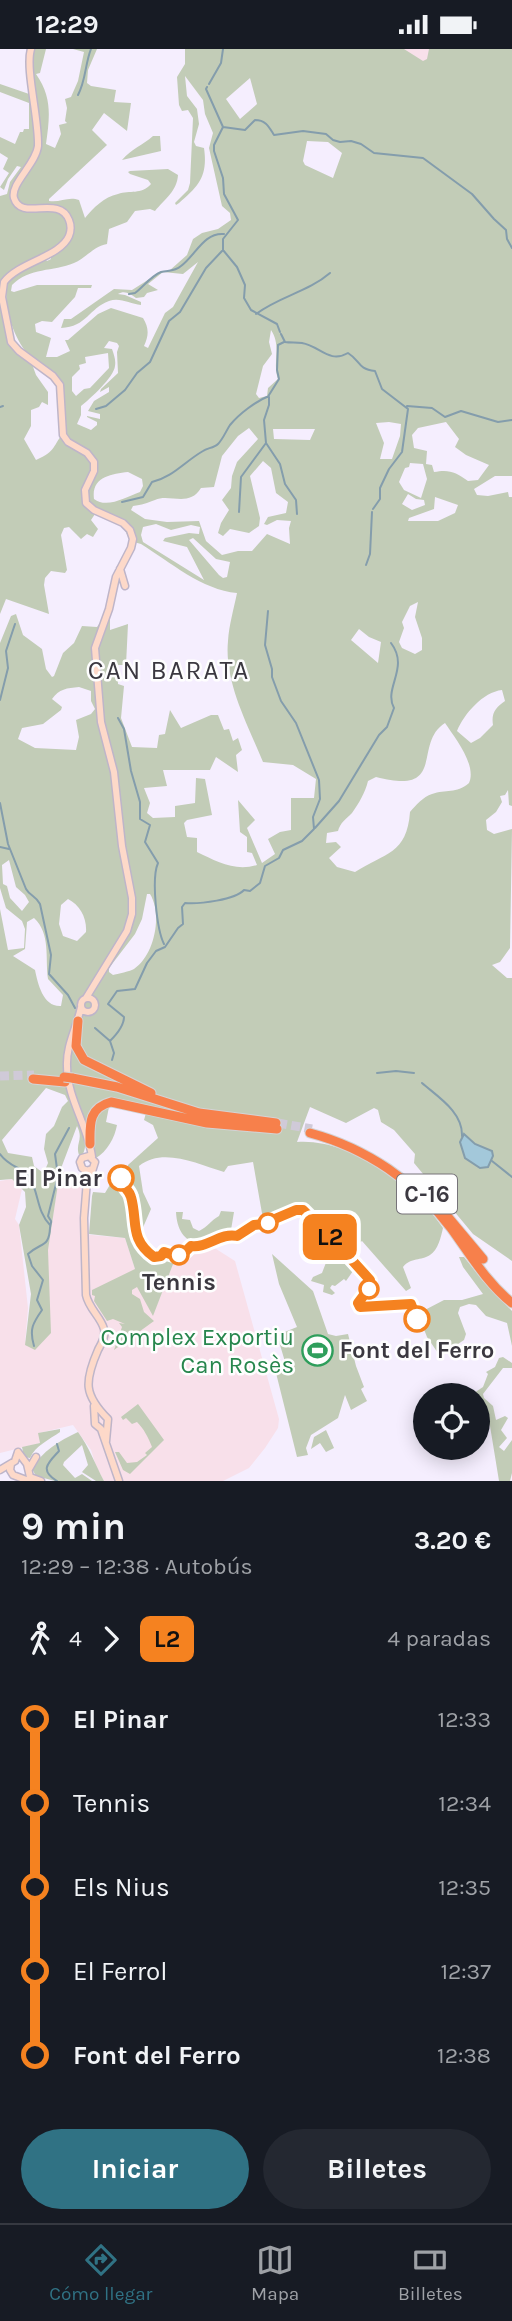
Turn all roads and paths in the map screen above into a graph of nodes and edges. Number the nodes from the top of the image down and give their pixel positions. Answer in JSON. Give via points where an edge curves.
{"nodes":[{"id":1,"x":31,"y":49,"type":"edge"},
{"id":2,"x":118,"y":573,"type":"junction"},
{"id":3,"x":113,"y":587,"type":"junction"},
{"id":4,"x":94,"y":986,"type":"junction"},
{"id":5,"x":86,"y":997,"type":"junction"},
{"id":6,"x":94,"y":1001,"type":"junction"},
{"id":7,"x":84,"y":1010,"type":"junction"},
{"id":8,"x":78,"y":1021,"type":"junction"},
{"id":9,"x":33,"y":1077,"type":"tunnel mouth"},
{"id":10,"x":68,"y":1080,"type":"junction"},
{"id":11,"x":205,"y":1114,"type":"junction"},
{"id":12,"x":277,"y":1126,"type":"junction"},
{"id":13,"x":89,"y":1140,"type":"junction"},
{"id":14,"x":83,"y":1158,"type":"junction"},
{"id":15,"x":88,"y":1170,"type":"junction"},
{"id":16,"x":432,"y":1199,"type":"junction"},
{"id":17,"x":86,"y":1202,"type":"junction"},
{"id":18,"x":483,"y":1259,"type":"dead end"},
{"id":19,"x":512,"y":1297,"type":"edge"},
{"id":20,"x":512,"y":1306,"type":"edge"},
{"id":21,"x":99,"y":1416,"type":"junction"},
{"id":22,"x":104,"y":1427,"type":"junction"},
{"id":23,"x":19,"y":1461,"type":"junction"},
{"id":24,"x":0,"y":1470,"type":"edge"},
{"id":25,"x":28,"y":1471,"type":"junction"},
{"id":26,"x":13,"y":1477,"type":"edge"},
{"id":27,"x":29,"y":1481,"type":"edge"},
{"id":28,"x":41,"y":1481,"type":"edge"},
{"id":29,"x":120,"y":1481,"type":"edge"}],
"edges":[{"from":1,"to":2,"type":"main road","via":[[37,150],[15,188],[14,199],[27,209],[61,210],[71,230],[59,247],[8,277],[2,297],[11,342],[60,385],[63,435],[94,462],[86,503],[122,522],[131,532],[131,548]]},
{"from":2,"to":3,"type":"main road"},
{"from":2,"to":3,"type":"main road","via":[[123,582]]},
{"from":3,"to":4,"type":"main road","via":[[95,648],[101,722],[113,764],[133,906],[128,928]]},
{"from":4,"to":5,"type":"main road"},
{"from":4,"to":6,"type":"main road"},
{"from":5,"to":6,"type":"main road"},
{"from":5,"to":7,"type":"main road","via":[[81,1001]]},
{"from":6,"to":7,"type":"main road","via":[[94,1008]]},
{"from":7,"to":8,"type":"main road"},
{"from":8,"to":11,"type":"highway","via":[[76,1046],[89,1064]]},
{"from":8,"to":13,"type":"main road","via":[[68,1051],[67,1075]]},
{"from":9,"to":10,"type":"highway"},
{"from":10,"to":11,"type":"highway","via":[[110,1086]]},
{"from":10,"to":12,"type":"highway","via":[[198,1117]]},
{"from":11,"to":12,"type":"highway"},
{"from":12,"to":13,"type":"highway","via":[[207,1123],[111,1102],[98,1107],[91,1117]]},
{"from":13,"to":14,"type":"main road"},
{"from":14,"to":15,"type":"main road","via":[[81,1167]]},
{"from":14,"to":15,"type":"main road","via":[[95,1165]]},
{"from":15,"to":17,"type":"main road"},
{"from":15,"to":17,"type":"main road"},
{"from":16,"to":18,"type":"highway"},
{"from":16,"to":19,"type":"highway","number":"C-16","via":[[491,1277]]},
{"from":16,"to":20,"type":"highway","number":"C-16","via":[[376,1156],[343,1139],[312,1133],[370,1157],[410,1185],[447,1223],[488,1284]]},
{"from":17,"to":21,"type":"main road","via":[[87,1298],[104,1333],[88,1377]]},
{"from":21,"to":22,"type":"main road","via":[[95,1424]]},
{"from":21,"to":22,"type":"main road","via":[[108,1419]]},
{"from":22,"to":29,"type":"main road"},
{"from":23,"to":24,"type":"main road"},
{"from":23,"to":25,"type":"main road"},
{"from":23,"to":25,"type":"main road","via":[[36,1457]]},
{"from":23,"to":26,"type":"main road"},
{"from":24,"to":26,"type":"main road"},
{"from":25,"to":26,"type":"main road"},
{"from":25,"to":28,"type":"main road","via":[[31,1478]]},
{"from":26,"to":27,"type":"main road"}]}
